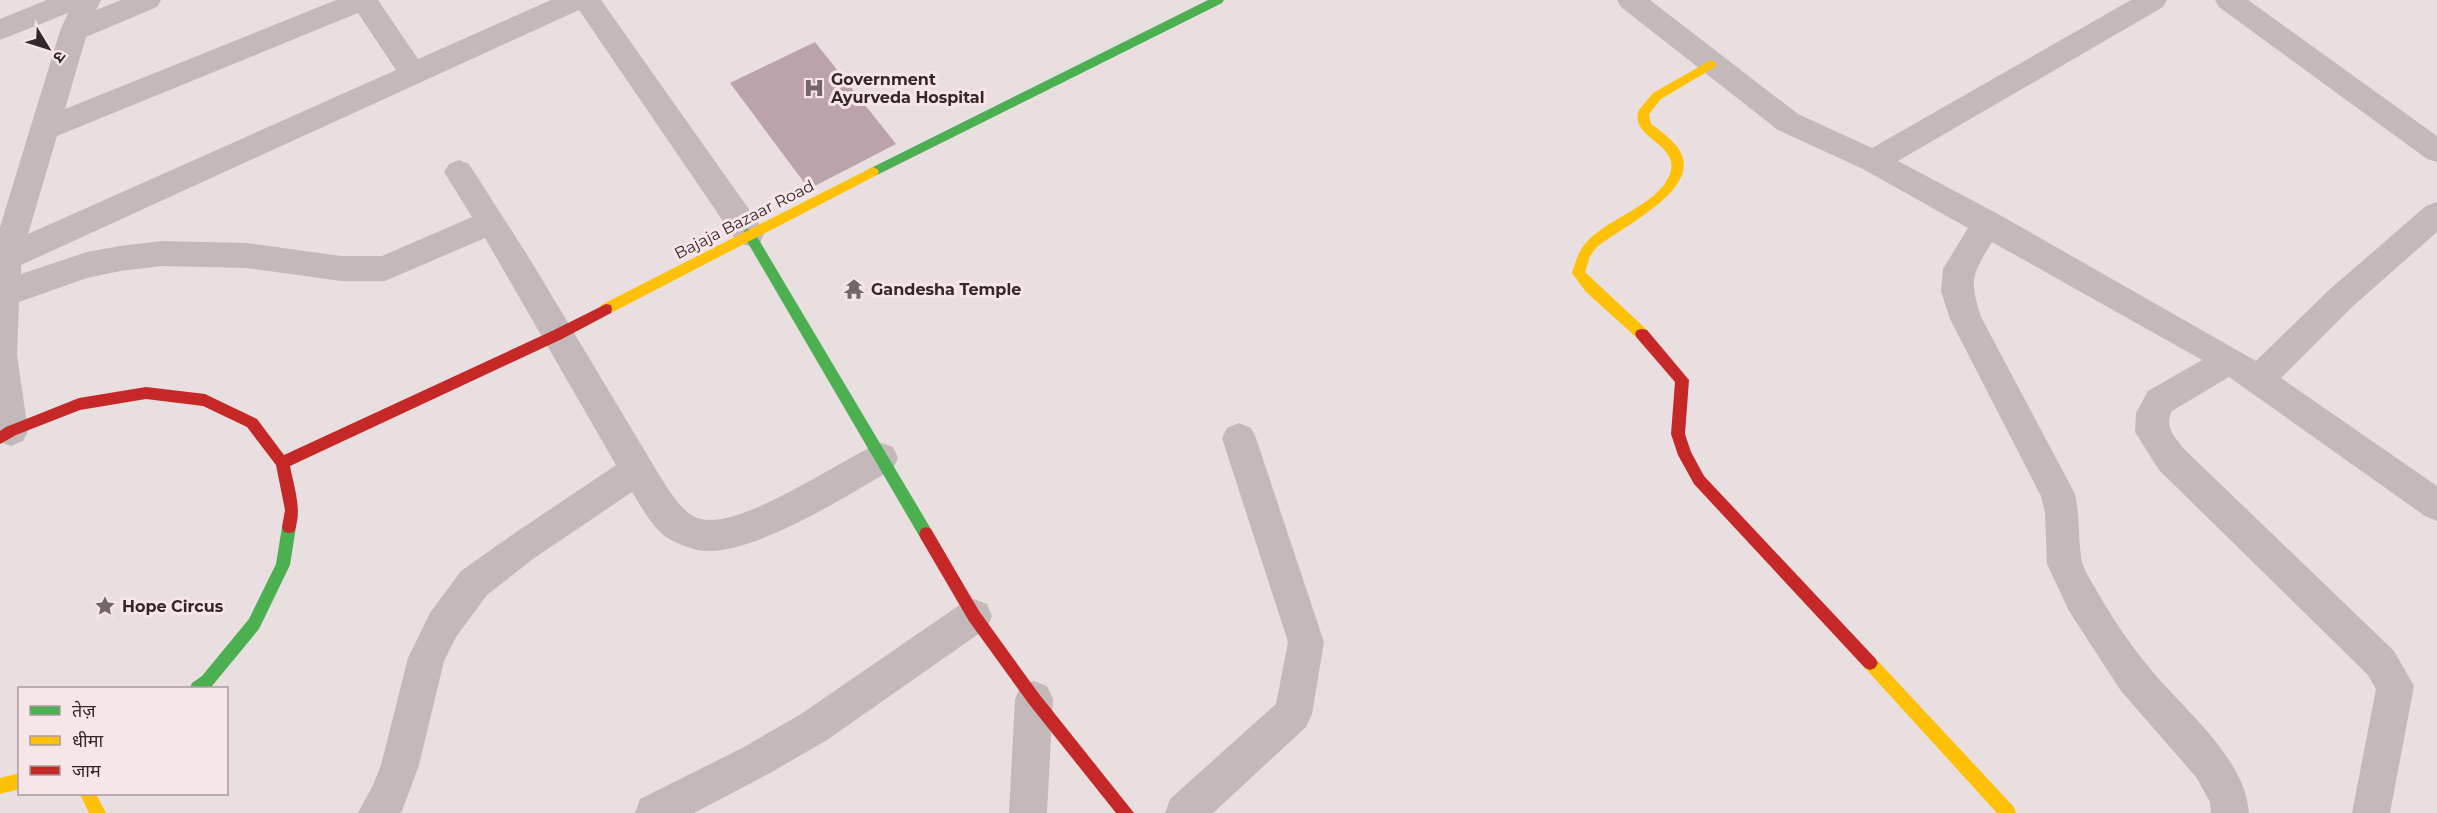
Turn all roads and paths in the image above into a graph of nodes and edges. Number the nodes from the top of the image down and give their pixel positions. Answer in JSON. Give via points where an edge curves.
{"nodes":[{"id":1,"x":73,"y":0,"type":"edge"},
{"id":2,"x":87,"y":0,"type":"edge"},
{"id":3,"x":147,"y":0,"type":"edge"},
{"id":4,"x":364,"y":0,"type":"edge"},
{"id":5,"x":576,"y":0,"type":"edge"},
{"id":6,"x":586,"y":0,"type":"edge"},
{"id":7,"x":1218,"y":0,"type":"edge"},
{"id":8,"x":1630,"y":0,"type":"edge"},
{"id":9,"x":2153,"y":0,"type":"edge"},
{"id":10,"x":2229,"y":0,"type":"edge"},
{"id":11,"x":0,"y":30,"type":"edge"},
{"id":12,"x":74,"y":31,"type":"junction"},
{"id":13,"x":1711,"y":64,"type":"junction"},
{"id":14,"x":414,"y":75,"type":"junction"},
{"id":15,"x":44,"y":129,"type":"junction"},
{"id":16,"x":2437,"y":151,"type":"edge"},
{"id":17,"x":1873,"y":160,"type":"junction"},
{"id":18,"x":459,"y":172,"type":"dead end"},
{"id":19,"x":2437,"y":214,"type":"edge"},
{"id":20,"x":8,"y":220,"type":"edge"},
{"id":21,"x":492,"y":222,"type":"junction"},
{"id":22,"x":1987,"y":223,"type":"junction"},
{"id":23,"x":748,"y":234,"type":"junction"},
{"id":24,"x":6,"y":258,"type":"junction"},
{"id":25,"x":1,"y":296,"type":"edge"},
{"id":26,"x":557,"y":335,"type":"junction"},
{"id":27,"x":2230,"y":360,"type":"junction"},
{"id":28,"x":2259,"y":379,"type":"junction"},
{"id":29,"x":5,"y":434,"type":"edge"},
{"id":30,"x":1239,"y":438,"type":"dead end"},
{"id":31,"x":881,"y":458,"type":"junction"},
{"id":32,"x":282,"y":462,"type":"junction"},
{"id":33,"x":638,"y":470,"type":"junction"},
{"id":34,"x":2437,"y":505,"type":"edge"},
{"id":35,"x":974,"y":616,"type":"junction"},
{"id":36,"x":198,"y":687,"type":"edge"},
{"id":37,"x":1034,"y":699,"type":"junction"},
{"id":38,"x":18,"y":782,"type":"edge"},
{"id":39,"x":0,"y":786,"type":"edge"},
{"id":40,"x":89,"y":795,"type":"edge"},
{"id":41,"x":98,"y":813,"type":"edge"},
{"id":42,"x":377,"y":813,"type":"edge"},
{"id":43,"x":654,"y":813,"type":"edge"},
{"id":44,"x":1028,"y":813,"type":"edge"},
{"id":45,"x":1126,"y":813,"type":"edge"},
{"id":46,"x":1184,"y":813,"type":"edge"},
{"id":47,"x":2008,"y":813,"type":"edge"},
{"id":48,"x":2230,"y":813,"type":"edge"},
{"id":49,"x":2371,"y":813,"type":"edge"}],
"edges":[{"from":1,"to":11,"type":"street"},
{"from":2,"to":12,"type":"street"},
{"from":3,"to":12,"type":"street"},
{"from":4,"to":14,"type":"street"},
{"from":4,"to":15,"type":"street"},
{"from":5,"to":14,"type":"street"},
{"from":6,"to":23,"type":"street"},
{"from":7,"to":23,"type":"street","name":"Bajaja Bazaar Road"},
{"from":8,"to":13,"type":"street"},
{"from":9,"to":17,"type":"street"},
{"from":10,"to":16,"type":"street"},
{"from":12,"to":15,"type":"street"},
{"from":13,"to":17,"type":"street","via":[[1788,122]]},
{"from":13,"to":47,"type":"street","via":[[1657,96],[1643,113],[1645,126],[1670,147],[1678,162],[1677,178],[1660,195],[1595,240],[1582,257],[1578,273],[1639,331],[1682,380],[1677,428],[1699,480]]},
{"from":14,"to":24,"type":"street"},
{"from":15,"to":20,"type":"street"},
{"from":17,"to":22,"type":"street"},
{"from":18,"to":21,"type":"street"},
{"from":19,"to":28,"type":"street","via":[[2341,298]]},
{"from":20,"to":24,"type":"street"},
{"from":21,"to":25,"type":"street","via":[[386,268],[369,271],[266,256],[196,253],[100,262]]},
{"from":21,"to":26,"type":"street"},
{"from":22,"to":27,"type":"street"},
{"from":22,"to":48,"type":"street","via":[[1959,269],[1957,291],[1966,319],[2058,494],[2065,564],[2092,616],[2134,678],[2209,764],[2229,798]]},
{"from":23,"to":26,"type":"street","name":"Bajaja Bazaar Road"},
{"from":23,"to":31,"type":"street"},
{"from":24,"to":25,"type":"street"},
{"from":25,"to":29,"type":"street"},
{"from":26,"to":32,"type":"street","name":"Bajaja Bazaar Road"},
{"from":26,"to":33,"type":"street"},
{"from":27,"to":28,"type":"street"},
{"from":27,"to":49,"type":"street","via":[[2160,401],[2153,413],[2152,432],[2171,459],[2381,663],[2395,686]]},
{"from":28,"to":34,"type":"street"},
{"from":29,"to":32,"type":"street","via":[[80,404],[158,394],[205,400],[252,423]]},
{"from":30,"to":46,"type":"street","via":[[1306,642],[1293,714]]},
{"from":31,"to":33,"type":"street","via":[[765,521],[730,533],[703,535],[679,527]]},
{"from":31,"to":35,"type":"street"},
{"from":32,"to":36,"type":"street","via":[[292,510],[283,565],[254,624]]},
{"from":33,"to":42,"type":"street","via":[[474,583],[443,625],[426,658],[400,765]]},
{"from":35,"to":37,"type":"street"},
{"from":35,"to":43,"type":"street","via":[[814,727]]},
{"from":37,"to":44,"type":"street"},
{"from":37,"to":45,"type":"street"},
{"from":38,"to":39,"type":"street"},
{"from":40,"to":41,"type":"street"}]}
